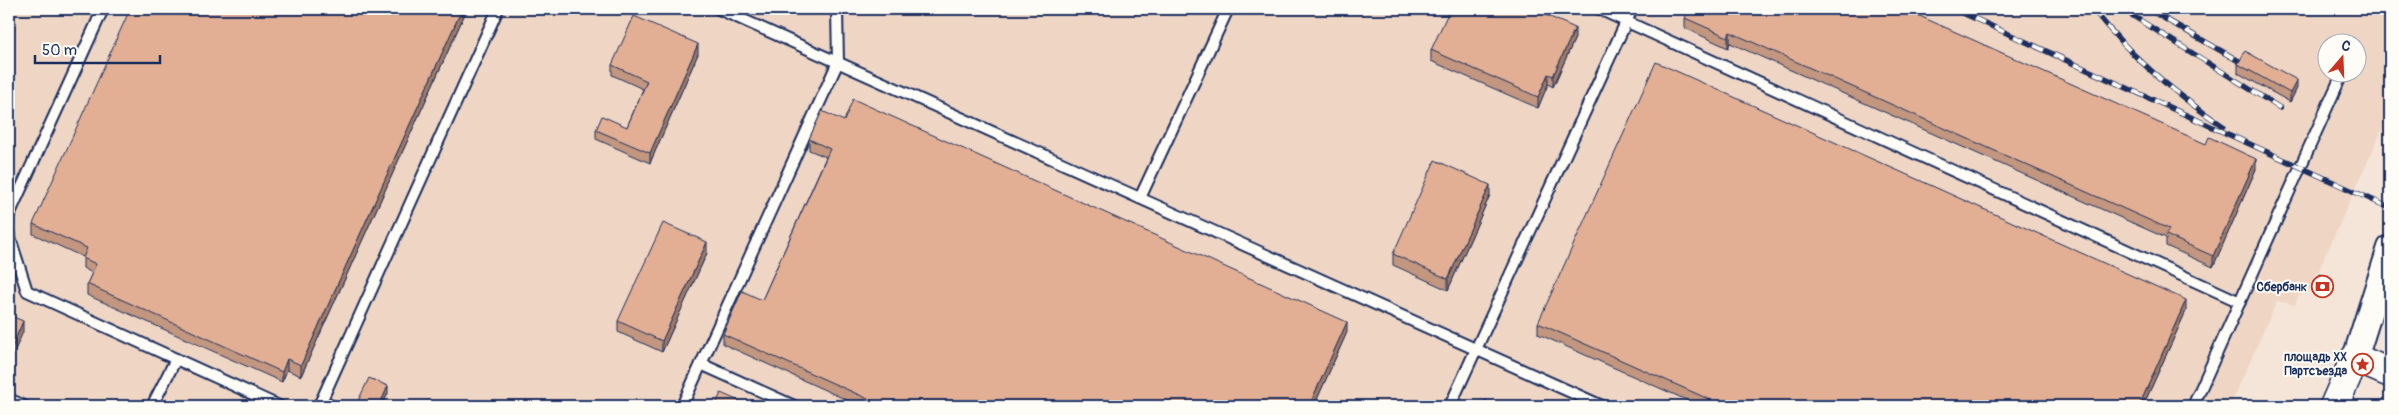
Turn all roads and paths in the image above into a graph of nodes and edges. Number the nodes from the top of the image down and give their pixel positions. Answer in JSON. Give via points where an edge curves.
{"nodes":[{"id":1,"x":103,"y":9,"type":"edge"},
{"id":2,"x":498,"y":9,"type":"edge"},
{"id":3,"x":719,"y":9,"type":"edge"},
{"id":4,"x":837,"y":9,"type":"edge"},
{"id":5,"x":1228,"y":9,"type":"edge"},
{"id":6,"x":1599,"y":9,"type":"edge"},
{"id":7,"x":1632,"y":9,"type":"edge"},
{"id":8,"x":1626,"y":21,"type":"junction"},
{"id":9,"x":838,"y":62,"type":"junction"},
{"id":10,"x":2339,"y":82,"type":"edge"},
{"id":11,"x":1140,"y":198,"type":"junction"},
{"id":12,"x":9,"y":215,"type":"edge"},
{"id":13,"x":9,"y":235,"type":"edge"},
{"id":14,"x":2390,"y":248,"type":"edge"},
{"id":15,"x":2240,"y":302,"type":"junction"},
{"id":16,"x":1476,"y":350,"type":"junction"},
{"id":17,"x":2355,"y":358,"type":"junction"},
{"id":18,"x":176,"y":359,"type":"junction"},
{"id":19,"x":701,"y":364,"type":"junction"},
{"id":20,"x":2390,"y":373,"type":"edge"},
{"id":21,"x":9,"y":399,"type":"edge"},
{"id":22,"x":320,"y":404,"type":"edge"},
{"id":23,"x":24,"y":406,"type":"edge"},
{"id":24,"x":152,"y":406,"type":"edge"},
{"id":25,"x":279,"y":406,"type":"edge"},
{"id":26,"x":332,"y":406,"type":"edge"},
{"id":27,"x":682,"y":406,"type":"edge"},
{"id":28,"x":794,"y":406,"type":"edge"},
{"id":29,"x":1450,"y":406,"type":"edge"},
{"id":30,"x":1602,"y":406,"type":"edge"},
{"id":31,"x":2193,"y":406,"type":"edge"},
{"id":32,"x":2334,"y":406,"type":"edge"}],
"edges":[{"from":1,"to":12,"type":"lane"},
{"from":2,"to":22,"type":"lane"},
{"from":3,"to":9,"type":"lane"},
{"from":4,"to":9,"type":"lane"},
{"from":5,"to":11,"type":"lane"},
{"from":6,"to":8,"type":"lane"},
{"from":7,"to":8,"type":"lane"},
{"from":8,"to":15,"type":"lane"},
{"from":8,"to":16,"type":"lane"},
{"from":9,"to":11,"type":"lane"},
{"from":9,"to":19,"type":"lane"},
{"from":10,"to":15,"type":"lane"},
{"from":11,"to":16,"type":"lane"},
{"from":13,"to":18,"type":"lane","via":[[27,291]]},
{"from":14,"to":17,"type":"street"},
{"from":15,"to":31,"type":"lane"},
{"from":16,"to":29,"type":"lane"},
{"from":16,"to":30,"type":"lane"},
{"from":17,"to":20,"type":"main road"},
{"from":17,"to":32,"type":"main road"},
{"from":18,"to":24,"type":"lane"},
{"from":18,"to":25,"type":"lane"},
{"from":19,"to":27,"type":"lane"},
{"from":19,"to":28,"type":"lane"},
{"from":21,"to":23,"type":"lane"},
{"from":22,"to":26,"type":"lane"}]}
